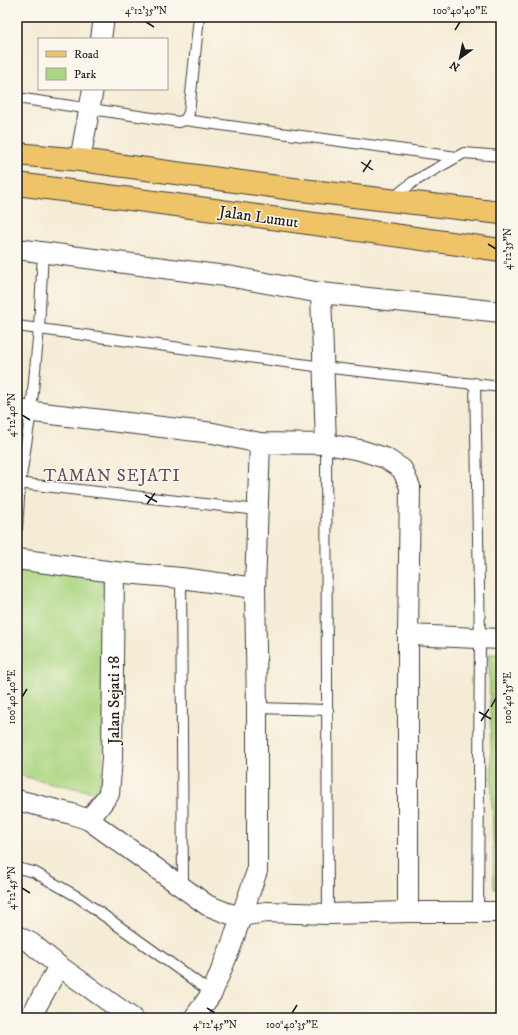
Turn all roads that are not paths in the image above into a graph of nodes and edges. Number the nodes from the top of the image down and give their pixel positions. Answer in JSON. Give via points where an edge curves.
{"nodes":[{"id":1,"x":104,"y":17,"type":"edge"},
{"id":2,"x":199,"y":17,"type":"edge"},
{"id":3,"x":101,"y":38,"type":"edge"},
{"id":4,"x":93,"y":90,"type":"edge"},
{"id":5,"x":17,"y":98,"type":"edge"},
{"id":6,"x":90,"y":108,"type":"junction"},
{"id":7,"x":185,"y":120,"type":"junction"},
{"id":8,"x":17,"y":154,"type":"edge"},
{"id":9,"x":501,"y":156,"type":"edge"},
{"id":10,"x":456,"y":157,"type":"junction"},
{"id":11,"x":80,"y":160,"type":"junction"},
{"id":12,"x":17,"y":184,"type":"edge"},
{"id":13,"x":390,"y":200,"type":"junction"},
{"id":14,"x":501,"y":213,"type":"edge"},
{"id":15,"x":17,"y":249,"type":"edge"},
{"id":16,"x":501,"y":250,"type":"edge"},
{"id":17,"x":43,"y":253,"type":"junction"},
{"id":18,"x":321,"y":293,"type":"junction"},
{"id":19,"x":501,"y":312,"type":"edge"},
{"id":20,"x":17,"y":326,"type":"edge"},
{"id":21,"x":39,"y":328,"type":"junction"},
{"id":22,"x":323,"y":367,"type":"junction"},
{"id":23,"x":475,"y":383,"type":"junction"},
{"id":24,"x":501,"y":387,"type":"edge"},
{"id":25,"x":24,"y":411,"type":"edge"},
{"id":26,"x":260,"y":443,"type":"junction"},
{"id":27,"x":326,"y":444,"type":"junction"},
{"id":28,"x":19,"y":483,"type":"edge"},
{"id":29,"x":258,"y":510,"type":"junction"},
{"id":30,"x":17,"y":528,"type":"edge"},
{"id":31,"x":17,"y":559,"type":"edge"},
{"id":32,"x":114,"y":572,"type":"junction"},
{"id":33,"x":181,"y":578,"type":"junction"},
{"id":34,"x":255,"y":588,"type":"junction"},
{"id":35,"x":408,"y":635,"type":"junction"},
{"id":36,"x":480,"y":638,"type":"junction"},
{"id":37,"x":501,"y":639,"type":"edge"},
{"id":38,"x":257,"y":708,"type":"junction"},
{"id":39,"x":328,"y":710,"type":"junction"},
{"id":40,"x":17,"y":800,"type":"edge"},
{"id":41,"x":89,"y":820,"type":"junction"},
{"id":42,"x":17,"y":868,"type":"edge"},
{"id":43,"x":183,"y":888,"type":"junction"},
{"id":44,"x":408,"y":912,"type":"junction"},
{"id":45,"x":478,"y":912,"type":"junction"},
{"id":46,"x":501,"y":912,"type":"edge"},
{"id":47,"x":328,"y":914,"type":"junction"},
{"id":48,"x":240,"y":916,"type":"junction"},
{"id":49,"x":17,"y":936,"type":"edge"},
{"id":50,"x":60,"y":966,"type":"junction"},
{"id":51,"x":212,"y":994,"type":"junction"},
{"id":52,"x":30,"y":1018,"type":"edge"},
{"id":53,"x":132,"y":1018,"type":"edge"},
{"id":54,"x":194,"y":1018,"type":"edge"}],
"edges":[{"from":1,"to":3,"type":"street"},
{"from":2,"to":7,"type":"lane","via":[[189,113]]},
{"from":4,"to":6,"type":"street"},
{"from":5,"to":6,"type":"lane"},
{"from":6,"to":7,"type":"lane","via":[[180,122]]},
{"from":6,"to":11,"type":"street"},
{"from":7,"to":10,"type":"lane"},
{"from":8,"to":11,"type":"main road","name":"Jalan Lumut"},
{"from":9,"to":10,"type":"lane","via":[[464,153]]},
{"from":10,"to":13,"type":"lane","via":[[413,182]]},
{"from":11,"to":13,"type":"main road","name":"Jalan Lumut"},
{"from":12,"to":16,"type":"main road","name":"Jalan Lumut"},
{"from":13,"to":14,"type":"main road","name":"Jalan Lumut"},
{"from":15,"to":17,"type":"street"},
{"from":17,"to":18,"type":"street","via":[[233,277]]},
{"from":17,"to":21,"type":"lane"},
{"from":18,"to":19,"type":"street"},
{"from":18,"to":22,"type":"street"},
{"from":20,"to":21,"type":"lane"},
{"from":21,"to":22,"type":"lane"},
{"from":21,"to":25,"type":"lane"},
{"from":22,"to":23,"type":"lane"},
{"from":22,"to":27,"type":"street"},
{"from":23,"to":24,"type":"lane"},
{"from":23,"to":36,"type":"lane"},
{"from":25,"to":26,"type":"street","via":[[213,433]]},
{"from":25,"to":28,"type":"lane"},
{"from":26,"to":27,"type":"street"},
{"from":26,"to":29,"type":"street"},
{"from":27,"to":35,"type":"street","via":[[360,450],[385,458],[402,470],[410,487]]},
{"from":27,"to":39,"type":"lane"},
{"from":28,"to":29,"type":"lane"},
{"from":28,"to":30,"type":"lane"},
{"from":29,"to":34,"type":"street"},
{"from":31,"to":32,"type":"street"},
{"from":32,"to":33,"type":"street"},
{"from":32,"to":41,"type":"street","name":"Jalan Sejati 18","via":[[112,758],[109,794]]},
{"from":33,"to":34,"type":"street"},
{"from":33,"to":43,"type":"lane"},
{"from":34,"to":38,"type":"street"},
{"from":35,"to":36,"type":"street"},
{"from":35,"to":44,"type":"street"},
{"from":36,"to":37,"type":"street"},
{"from":36,"to":45,"type":"lane"},
{"from":38,"to":39,"type":"lane"},
{"from":38,"to":48,"type":"street","via":[[256,871]]},
{"from":39,"to":47,"type":"lane"},
{"from":40,"to":41,"type":"street"},
{"from":41,"to":43,"type":"street"},
{"from":42,"to":51,"type":"lane","via":[[34,872],[78,897]]},
{"from":43,"to":48,"type":"street","via":[[207,905],[227,914]]},
{"from":44,"to":45,"type":"street"},
{"from":44,"to":47,"type":"street"},
{"from":45,"to":46,"type":"street"},
{"from":47,"to":48,"type":"street","via":[[266,912]]},
{"from":48,"to":51,"type":"street"},
{"from":49,"to":50,"type":"street"},
{"from":50,"to":52,"type":"street"},
{"from":50,"to":53,"type":"street"},
{"from":51,"to":54,"type":"street"}]}
